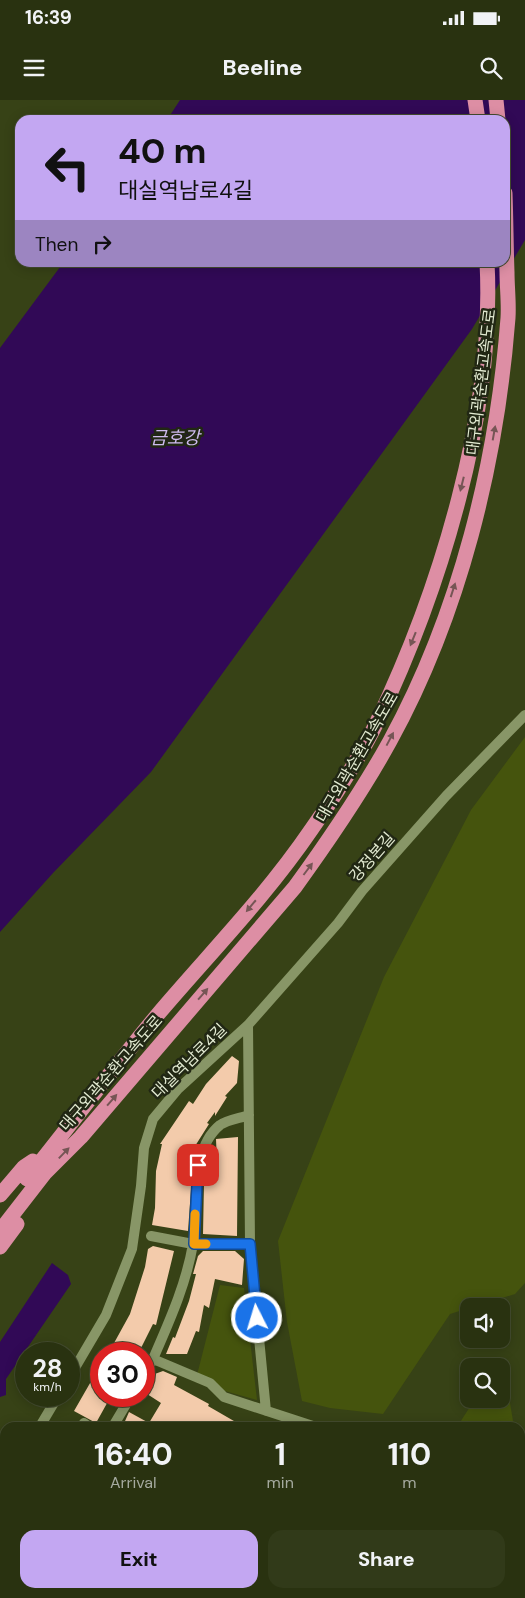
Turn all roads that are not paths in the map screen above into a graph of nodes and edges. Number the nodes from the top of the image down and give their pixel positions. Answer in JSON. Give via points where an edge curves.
{"nodes":[{"id":1,"x":475,"y":100,"type":"edge"},
{"id":2,"x":496,"y":100,"type":"edge"},
{"id":3,"x":477,"y":115,"type":"edge"},
{"id":4,"x":498,"y":115,"type":"edge"},
{"id":5,"x":487,"y":267,"type":"edge"},
{"id":6,"x":507,"y":267,"type":"edge"},
{"id":7,"x":525,"y":715,"type":"edge"},
{"id":8,"x":248,"y":1025,"type":"junction"},
{"id":9,"x":249,"y":1115,"type":"junction"},
{"id":10,"x":76,"y":1131,"type":"junction"},
{"id":11,"x":49,"y":1151,"type":"junction"},
{"id":12,"x":45,"y":1173,"type":"junction"},
{"id":13,"x":0,"y":1195,"type":"edge"},
{"id":14,"x":0,"y":1214,"type":"edge"},
{"id":15,"x":0,"y":1231,"type":"edge"},
{"id":16,"x":150,"y":1236,"type":"dead end"},
{"id":17,"x":194,"y":1244,"type":"junction"},
{"id":18,"x":250,"y":1244,"type":"junction"},
{"id":19,"x":0,"y":1247,"type":"edge"},
{"id":20,"x":155,"y":1354,"type":"edge"},
{"id":21,"x":80,"y":1359,"type":"edge"},
{"id":22,"x":155,"y":1360,"type":"edge"},
{"id":23,"x":51,"y":1407,"type":"edge"},
{"id":24,"x":124,"y":1407,"type":"edge"},
{"id":25,"x":266,"y":1411,"type":"junction"},
{"id":26,"x":43,"y":1422,"type":"edge"},
{"id":27,"x":116,"y":1422,"type":"edge"},
{"id":28,"x":299,"y":1422,"type":"edge"}],
"edges":[{"from":1,"to":3,"type":"highway"},
{"from":2,"to":4,"type":"highway"},
{"from":5,"to":10,"type":"highway","name":"대구외곽순환고속도로","one_way":true,"via":[[485,360],[476,422],[454,514],[422,614],[376,724],[309,833],[278,875],[158,1015]]},
{"from":10,"to":6,"type":"highway","name":"대구외곽순환고속도로","one_way":true,"via":[[172,1031],[295,887],[366,781],[412,697],[439,633],[487,472],[500,399],[508,316]]},
{"from":7,"to":8,"type":"street","name":"강정본길","via":[[433,811]]},
{"from":8,"to":9,"type":"street","name":"대실역남로4길"},
{"from":8,"to":21,"type":"street","name":"대실역남로4길","via":[[178,1089],[153,1119],[144,1148],[132,1249],[106,1315]]},
{"from":9,"to":17,"type":"street","via":[[221,1125],[207,1143],[198,1165]]},
{"from":9,"to":18,"type":"street","name":"대실역남로4길"},
{"from":10,"to":11,"type":"highway","name":"대구외곽순환고속도로"},
{"from":12,"to":10,"type":"highway","name":"대구외곽순환고속도로","one_way":true},
{"from":11,"to":13,"type":"highway","via":[[24,1167]]},
{"from":11,"to":14,"type":"highway","name":"대구외곽순환고속도로"},
{"from":12,"to":15,"type":"highway","name":"대구외곽순환고속도로"},
{"from":12,"to":19,"type":"highway","via":[[27,1212]]},
{"from":16,"to":17,"type":"street"},
{"from":17,"to":18,"type":"street"},
{"from":17,"to":20,"type":"street","via":[[178,1302]]},
{"from":18,"to":25,"type":"street","name":"대실역남로4길"},
{"from":22,"to":25,"type":"street","via":[[210,1383],[224,1397]]},
{"from":23,"to":26,"type":"street"},
{"from":24,"to":27,"type":"street"},
{"from":25,"to":28,"type":"street"}]}
